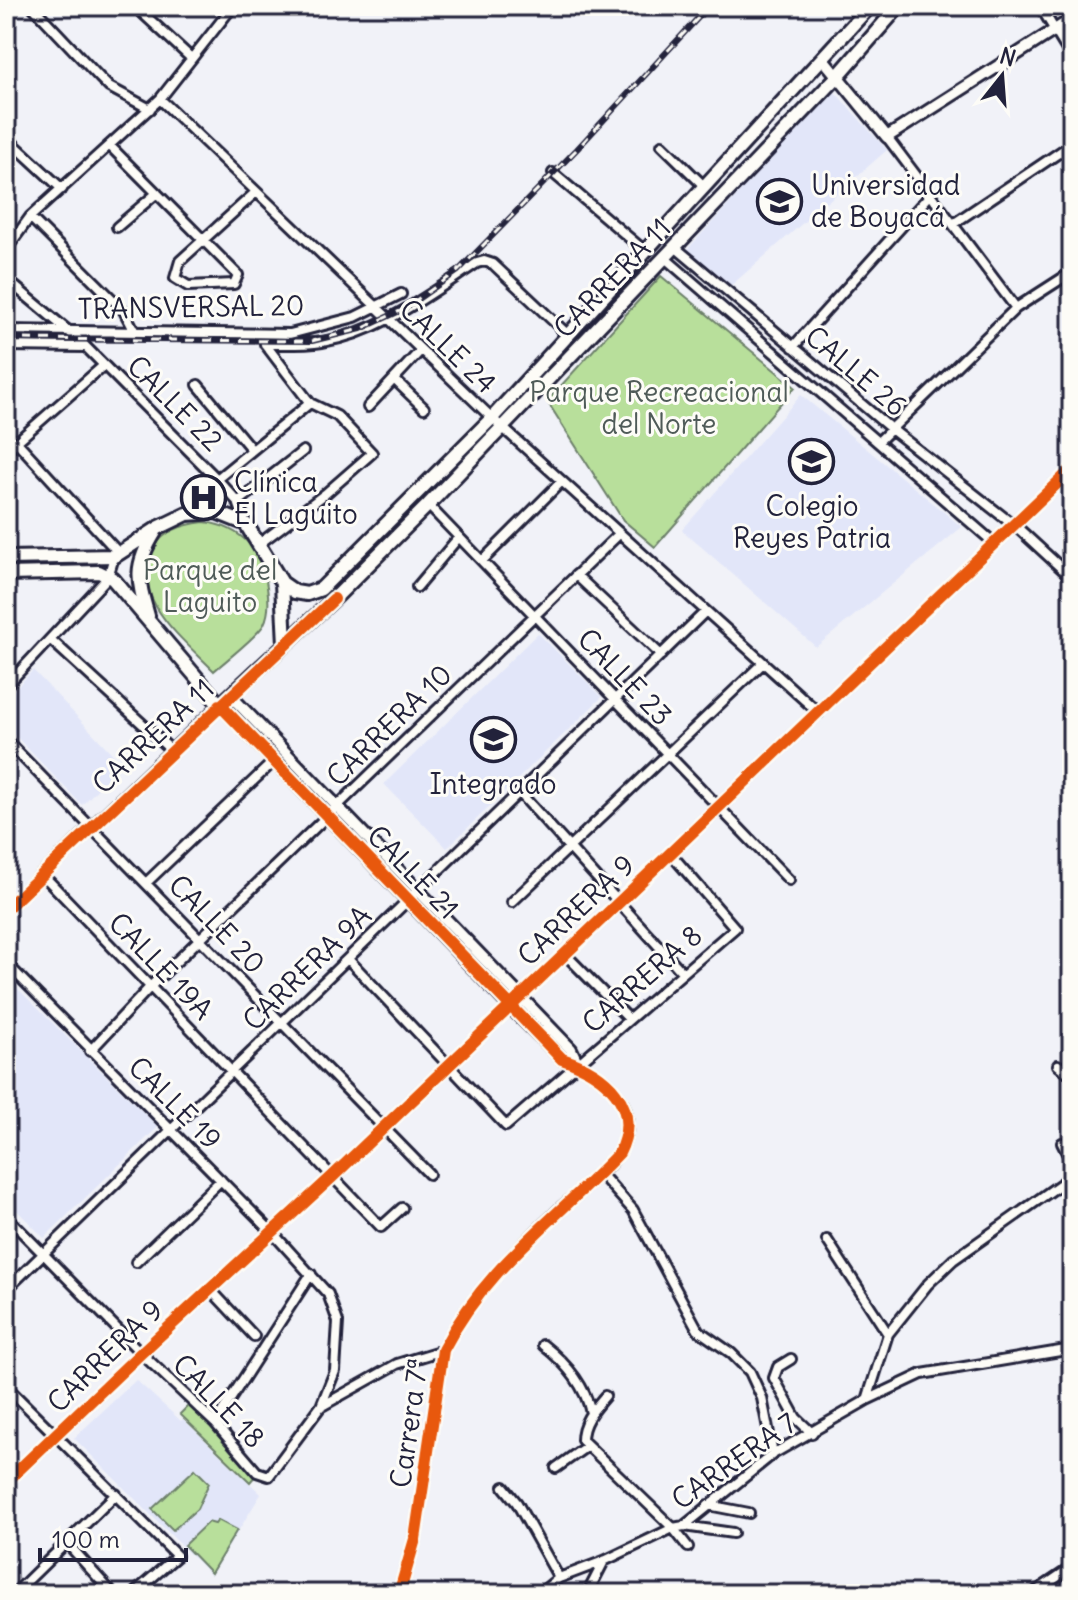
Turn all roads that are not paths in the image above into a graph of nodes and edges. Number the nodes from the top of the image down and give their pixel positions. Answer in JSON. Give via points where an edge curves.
{"nodes":[{"id":1,"x":32,"y":6,"type":"edge"},
{"id":2,"x":135,"y":6,"type":"edge"},
{"id":3,"x":233,"y":6,"type":"edge"},
{"id":4,"x":870,"y":6,"type":"edge"},
{"id":5,"x":899,"y":6,"type":"edge"},
{"id":6,"x":1040,"y":6,"type":"edge"},
{"id":7,"x":1072,"y":19,"type":"edge"},
{"id":8,"x":1055,"y":31,"type":"junction"},
{"id":9,"x":191,"y":58,"type":"junction"},
{"id":10,"x":1072,"y":58,"type":"edge"},
{"id":11,"x":824,"y":60,"type":"junction"},
{"id":12,"x":837,"y":77,"type":"junction"},
{"id":13,"x":160,"y":99,"type":"junction"},
{"id":14,"x":150,"y":109,"type":"junction"},
{"id":15,"x":6,"y":137,"type":"edge"},
{"id":16,"x":887,"y":137,"type":"junction"},
{"id":17,"x":1072,"y":144,"type":"edge"},
{"id":18,"x":109,"y":145,"type":"junction"},
{"id":19,"x":662,"y":145,"type":"dead end"},
{"id":20,"x":553,"y":173,"type":"dead end"},
{"id":21,"x":705,"y":187,"type":"junction"},
{"id":22,"x":62,"y":189,"type":"junction"},
{"id":23,"x":256,"y":192,"type":"junction"},
{"id":24,"x":157,"y":193,"type":"junction"},
{"id":25,"x":930,"y":195,"type":"junction"},
{"id":26,"x":30,"y":217,"type":"junction"},
{"id":27,"x":953,"y":224,"type":"junction"},
{"id":28,"x":117,"y":227,"type":"dead end"},
{"id":29,"x":204,"y":241,"type":"junction"},
{"id":30,"x":675,"y":247,"type":"junction"},
{"id":31,"x":6,"y":250,"type":"edge"},
{"id":32,"x":646,"y":252,"type":"junction"},
{"id":33,"x":665,"y":258,"type":"junction"},
{"id":34,"x":1072,"y":272,"type":"edge"},
{"id":35,"x":6,"y":279,"type":"edge"},
{"id":36,"x":401,"y":294,"type":"dead end"},
{"id":37,"x":373,"y":306,"type":"junction"},
{"id":38,"x":1016,"y":308,"type":"junction"},
{"id":39,"x":390,"y":319,"type":"junction"},
{"id":40,"x":6,"y":330,"type":"edge"},
{"id":41,"x":68,"y":331,"type":"junction"},
{"id":42,"x":135,"y":332,"type":"junction"},
{"id":43,"x":568,"y":335,"type":"junction"},
{"id":44,"x":6,"y":346,"type":"edge"},
{"id":45,"x":85,"y":347,"type":"junction"},
{"id":46,"x":793,"y":347,"type":"junction"},
{"id":47,"x":421,"y":350,"type":"junction"},
{"id":48,"x":103,"y":366,"type":"junction"},
{"id":49,"x":394,"y":379,"type":"junction"},
{"id":50,"x":198,"y":385,"type":"dead end"},
{"id":51,"x":310,"y":403,"type":"junction"},
{"id":52,"x":368,"y":407,"type":"dead end"},
{"id":53,"x":424,"y":408,"type":"dead end"},
{"id":54,"x":497,"y":423,"type":"junction"},
{"id":55,"x":890,"y":428,"type":"junction"},
{"id":56,"x":17,"y":442,"type":"junction"},
{"id":57,"x":878,"y":442,"type":"junction"},
{"id":58,"x":252,"y":450,"type":"junction"},
{"id":59,"x":6,"y":451,"type":"edge"},
{"id":60,"x":303,"y":451,"type":"dead end"},
{"id":61,"x":1072,"y":469,"type":"edge"},
{"id":62,"x":217,"y":479,"type":"junction"},
{"id":63,"x":561,"y":482,"type":"junction"},
{"id":64,"x":238,"y":502,"type":"junction"},
{"id":65,"x":428,"y":505,"type":"junction"},
{"id":66,"x":246,"y":524,"type":"junction"},
{"id":67,"x":1013,"y":524,"type":"junction"},
{"id":68,"x":158,"y":528,"type":"junction"},
{"id":69,"x":618,"y":535,"type":"junction"},
{"id":70,"x":459,"y":537,"type":"junction"},
{"id":71,"x":993,"y":542,"type":"junction"},
{"id":72,"x":259,"y":544,"type":"junction"},
{"id":73,"x":113,"y":556,"type":"junction"},
{"id":74,"x":6,"y":558,"type":"edge"},
{"id":75,"x":482,"y":561,"type":"junction"},
{"id":76,"x":6,"y":574,"type":"edge"},
{"id":77,"x":103,"y":574,"type":"junction"},
{"id":78,"x":576,"y":575,"type":"junction"},
{"id":79,"x":1072,"y":578,"type":"edge"},
{"id":80,"x":282,"y":583,"type":"junction"},
{"id":81,"x":417,"y":587,"type":"dead end"},
{"id":82,"x":706,"y":611,"type":"junction"},
{"id":83,"x":535,"y":615,"type":"junction"},
{"id":84,"x":150,"y":622,"type":"junction"},
{"id":85,"x":50,"y":639,"type":"junction"},
{"id":86,"x":285,"y":644,"type":"junction"},
{"id":87,"x":661,"y":655,"type":"junction"},
{"id":88,"x":763,"y":663,"type":"junction"},
{"id":89,"x":6,"y":686,"type":"edge"},
{"id":90,"x":231,"y":696,"type":"junction"},
{"id":91,"x":615,"y":699,"type":"junction"},
{"id":92,"x":220,"y":705,"type":"junction"},
{"id":93,"x":819,"y":713,"type":"junction"},
{"id":94,"x":6,"y":740,"type":"edge"},
{"id":95,"x":172,"y":751,"type":"junction"},
{"id":96,"x":668,"y":754,"type":"junction"},
{"id":97,"x":274,"y":761,"type":"junction"},
{"id":98,"x":519,"y":792,"type":"junction"},
{"id":99,"x":337,"y":806,"type":"junction"},
{"id":100,"x":720,"y":808,"type":"junction"},
{"id":101,"x":327,"y":816,"type":"junction"},
{"id":102,"x":91,"y":827,"type":"junction"},
{"id":103,"x":569,"y":848,"type":"junction"},
{"id":104,"x":671,"y":854,"type":"junction"},
{"id":105,"x":42,"y":874,"type":"junction"},
{"id":106,"x":789,"y":880,"type":"dead end"},
{"id":107,"x":146,"y":883,"type":"junction"},
{"id":108,"x":418,"y":891,"type":"junction"},
{"id":109,"x":408,"y":901,"type":"junction"},
{"id":110,"x":512,"y":902,"type":"dead end"},
{"id":111,"x":618,"y":904,"type":"junction"},
{"id":112,"x":6,"y":909,"type":"edge"},
{"id":113,"x":200,"y":939,"type":"junction"},
{"id":114,"x":565,"y":954,"type":"junction"},
{"id":115,"x":348,"y":959,"type":"junction"},
{"id":116,"x":6,"y":963,"type":"edge"},
{"id":117,"x":683,"y":973,"type":"junction"},
{"id":118,"x":150,"y":987,"type":"junction"},
{"id":119,"x":520,"y":997,"type":"junction"},
{"id":120,"x":510,"y":1006,"type":"junction"},
{"id":121,"x":629,"y":1019,"type":"junction"},
{"id":122,"x":282,"y":1023,"type":"junction"},
{"id":123,"x":90,"y":1051,"type":"junction"},
{"id":124,"x":578,"y":1064,"type":"junction"},
{"id":125,"x":1058,"y":1065,"type":"dead end"},
{"id":126,"x":447,"y":1066,"type":"junction"},
{"id":127,"x":232,"y":1071,"type":"junction"},
{"id":128,"x":1072,"y":1076,"type":"edge"},
{"id":129,"x":384,"y":1127,"type":"junction"},
{"id":130,"x":172,"y":1130,"type":"junction"},
{"id":131,"x":1062,"y":1143,"type":"dead end"},
{"id":132,"x":1072,"y":1163,"type":"edge"},
{"id":133,"x":600,"y":1173,"type":"junction"},
{"id":134,"x":429,"y":1174,"type":"dead end"},
{"id":135,"x":1072,"y":1176,"type":"edge"},
{"id":136,"x":332,"y":1177,"type":"junction"},
{"id":137,"x":221,"y":1180,"type":"junction"},
{"id":138,"x":402,"y":1208,"type":"dead end"},
{"id":139,"x":6,"y":1216,"type":"edge"},
{"id":140,"x":272,"y":1232,"type":"junction"},
{"id":141,"x":827,"y":1240,"type":"dead end"},
{"id":142,"x":45,"y":1254,"type":"junction"},
{"id":143,"x":136,"y":1262,"type":"dead end"},
{"id":144,"x":311,"y":1274,"type":"junction"},
{"id":145,"x":210,"y":1289,"type":"junction"},
{"id":146,"x":6,"y":1290,"type":"edge"},
{"id":147,"x":888,"y":1334,"type":"junction"},
{"id":148,"x":254,"y":1336,"type":"dead end"},
{"id":149,"x":543,"y":1345,"type":"dead end"},
{"id":150,"x":1072,"y":1349,"type":"edge"},
{"id":151,"x":443,"y":1350,"type":"junction"},
{"id":152,"x":141,"y":1353,"type":"junction"},
{"id":153,"x":791,"y":1359,"type":"dead end"},
{"id":154,"x":6,"y":1386,"type":"edge"},
{"id":155,"x":605,"y":1396,"type":"dead end"},
{"id":156,"x":867,"y":1400,"type":"junction"},
{"id":157,"x":321,"y":1406,"type":"junction"},
{"id":158,"x":591,"y":1413,"type":"junction"},
{"id":159,"x":215,"y":1423,"type":"junction"},
{"id":160,"x":812,"y":1433,"type":"junction"},
{"id":161,"x":56,"y":1436,"type":"junction"},
{"id":162,"x":584,"y":1443,"type":"junction"},
{"id":163,"x":773,"y":1454,"type":"junction"},
{"id":164,"x":556,"y":1468,"type":"dead end"},
{"id":165,"x":6,"y":1482,"type":"edge"},
{"id":166,"x":504,"y":1487,"type":"dead end"},
{"id":167,"x":116,"y":1494,"type":"junction"},
{"id":168,"x":708,"y":1505,"type":"junction"},
{"id":169,"x":749,"y":1513,"type":"dead end"},
{"id":170,"x":684,"y":1526,"type":"junction"},
{"id":171,"x":673,"y":1528,"type":"junction"},
{"id":172,"x":733,"y":1533,"type":"dead end"},
{"id":173,"x":67,"y":1543,"type":"junction"},
{"id":174,"x":688,"y":1547,"type":"dead end"},
{"id":175,"x":604,"y":1561,"type":"junction"},
{"id":176,"x":1072,"y":1567,"type":"edge"},
{"id":177,"x":559,"y":1578,"type":"junction"},
{"id":178,"x":6,"y":1586,"type":"edge"},
{"id":179,"x":14,"y":1594,"type":"edge"},
{"id":180,"x":113,"y":1594,"type":"edge"},
{"id":181,"x":133,"y":1594,"type":"edge"},
{"id":182,"x":399,"y":1594,"type":"edge"},
{"id":183,"x":539,"y":1594,"type":"edge"},
{"id":184,"x":587,"y":1594,"type":"edge"},
{"id":185,"x":1032,"y":1594,"type":"edge"}],
"edges":[{"from":1,"to":14,"type":"street","via":[[109,87]]},
{"from":2,"to":9,"type":"street"},
{"from":3,"to":9,"type":"street"},
{"from":4,"to":11,"type":"main road","name":"CARRERA 11"},
{"from":5,"to":12,"type":"main road","name":"CARRERA 11"},
{"from":6,"to":8,"type":"street"},
{"from":7,"to":8,"type":"street"},
{"from":8,"to":10,"type":"street"},
{"from":8,"to":16,"type":"street"},
{"from":9,"to":13,"type":"street"},
{"from":11,"to":12,"type":"street"},
{"from":11,"to":21,"type":"main road","name":"CARRERA 11"},
{"from":12,"to":16,"type":"street"},
{"from":12,"to":30,"type":"main road","name":"CARRERA 11"},
{"from":13,"to":14,"type":"street"},
{"from":13,"to":23,"type":"street","name":"CALLE 24"},
{"from":14,"to":18,"type":"street"},
{"from":15,"to":22,"type":"street"},
{"from":16,"to":25,"type":"street"},
{"from":17,"to":27,"type":"street"},
{"from":18,"to":22,"type":"street"},
{"from":18,"to":24,"type":"street"},
{"from":19,"to":21,"type":"street"},
{"from":20,"to":32,"type":"street"},
{"from":21,"to":32,"type":"main road","name":"CARRERA 11"},
{"from":22,"to":26,"type":"street"},
{"from":23,"to":29,"type":"street"},
{"from":23,"to":37,"type":"street","name":"CALLE 24"},
{"from":24,"to":28,"type":"street"},
{"from":24,"to":29,"type":"street"},
{"from":25,"to":27,"type":"street"},
{"from":25,"to":46,"type":"street"},
{"from":26,"to":31,"type":"street"},
{"from":26,"to":42,"type":"street","via":[[124,311]]},
{"from":27,"to":38,"type":"street"},
{"from":29,"to":29,"type":"street","via":[[180,261],[175,278],[188,286],[234,284],[238,275]]},
{"from":30,"to":33,"type":"main road","name":"CARRERA 11"},
{"from":30,"to":46,"type":"street","name":"CALLE 26"},
{"from":32,"to":43,"type":"main road","name":"CARRERA 11"},
{"from":33,"to":54,"type":"main road","name":"CARRERA 11"},
{"from":33,"to":57,"type":"street","name":"CALLE 26"},
{"from":34,"to":38,"type":"street"},
{"from":35,"to":41,"type":"street","name":"CALLE 22"},
{"from":36,"to":37,"type":"street","name":"TRANSVERSAL 20"},
{"from":37,"to":39,"type":"street","name":"CALLE 24"},
{"from":37,"to":42,"type":"street","name":"TRANSVERSAL 20","via":[[355,317],[290,334]]},
{"from":38,"to":55,"type":"street"},
{"from":39,"to":43,"type":"street","name":"TRANSVERSAL 20","via":[[484,261]]},
{"from":39,"to":47,"type":"street","name":"CALLE 24"},
{"from":39,"to":51,"type":"street","name":"TRANSVERSAL 20","via":[[318,343],[265,344]]},
{"from":40,"to":41,"type":"street","name":"TRANSVERSAL 20"},
{"from":41,"to":42,"type":"street","name":"TRANSVERSAL 20"},
{"from":41,"to":45,"type":"street","name":"CALLE 22"},
{"from":43,"to":54,"type":"main road","name":"CARRERA 11"},
{"from":44,"to":45,"type":"street","name":"TRANSVERSAL 20"},
{"from":45,"to":48,"type":"street","name":"CALLE 22"},
{"from":46,"to":55,"type":"street","name":"CALLE 26"},
{"from":47,"to":49,"type":"street"},
{"from":47,"to":54,"type":"street","name":"CALLE 24"},
{"from":48,"to":56,"type":"street"},
{"from":48,"to":62,"type":"street","name":"CALLE 22"},
{"from":49,"to":52,"type":"street"},
{"from":49,"to":53,"type":"street"},
{"from":50,"to":58,"type":"street"},
{"from":51,"to":58,"type":"street"},
{"from":51,"to":72,"type":"street","via":[[337,416],[372,453]]},
{"from":54,"to":63,"type":"street","name":"CALLE 24"},
{"from":54,"to":65,"type":"main road","name":"CARRERA 11"},
{"from":54,"to":80,"type":"main road","name":"CARRERA 11","via":[[321,589],[307,594]]},
{"from":55,"to":57,"type":"street"},
{"from":55,"to":67,"type":"street","name":"CALLE 26"},
{"from":56,"to":59,"type":"street"},
{"from":56,"to":73,"type":"street","via":[[114,546]]},
{"from":57,"to":71,"type":"street","name":"CALLE 26"},
{"from":58,"to":62,"type":"street"},
{"from":60,"to":64,"type":"street"},
{"from":61,"to":67,"type":"street","name":"CARRERA 9"},
{"from":62,"to":64,"type":"street","name":"CALLE 22"},
{"from":63,"to":69,"type":"street","name":"CALLE 24"},
{"from":63,"to":75,"type":"street"},
{"from":64,"to":66,"type":"street","name":"CALLE 22"},
{"from":65,"to":70,"type":"street","name":"CALLE 23"},
{"from":65,"to":86,"type":"main road","name":"CARRERA 11"},
{"from":66,"to":68,"type":"main road","via":[[216,512],[187,514]]},
{"from":66,"to":72,"type":"main road","name":"CALLE 22"},
{"from":67,"to":71,"type":"street","name":"CARRERA 9"},
{"from":67,"to":79,"type":"street","name":"CALLE 26"},
{"from":68,"to":73,"type":"main road"},
{"from":68,"to":84,"type":"main road","via":[[138,567]]},
{"from":69,"to":78,"type":"street","name":"CARRERA 10"},
{"from":69,"to":82,"type":"street","name":"CALLE 24"},
{"from":70,"to":75,"type":"street","name":"CALLE 23"},
{"from":70,"to":81,"type":"street"},
{"from":71,"to":93,"type":"street","name":"CARRERA 9"},
{"from":72,"to":80,"type":"main road","name":"CALLE 22"},
{"from":73,"to":74,"type":"main road"},
{"from":73,"to":77,"type":"street"},
{"from":75,"to":83,"type":"street","name":"CALLE 23"},
{"from":76,"to":77,"type":"main road"},
{"from":77,"to":84,"type":"main road","name":"CALLE 21"},
{"from":77,"to":85,"type":"street"},
{"from":78,"to":83,"type":"street","name":"CARRERA 10"},
{"from":78,"to":87,"type":"street"},
{"from":80,"to":86,"type":"main road"},
{"from":82,"to":87,"type":"street","name":"CARRERA 9A"},
{"from":82,"to":88,"type":"street","name":"CALLE 24"},
{"from":83,"to":91,"type":"street","name":"CALLE 23"},
{"from":83,"to":99,"type":"street","name":"CARRERA 10"},
{"from":84,"to":92,"type":"main road","name":"CALLE 21"},
{"from":85,"to":89,"type":"street"},
{"from":85,"to":95,"type":"street"},
{"from":86,"to":90,"type":"main road","name":"CARRERA 11"},
{"from":87,"to":91,"type":"street","name":"CARRERA 9A"},
{"from":88,"to":93,"type":"street","name":"CALLE 24"},
{"from":88,"to":96,"type":"street"},
{"from":90,"to":92,"type":"main road","name":"CARRERA 11"},
{"from":90,"to":99,"type":"street","name":"CALLE 21"},
{"from":91,"to":96,"type":"street","name":"CALLE 23"},
{"from":91,"to":98,"type":"street","name":"CARRERA 9A"},
{"from":92,"to":95,"type":"street","name":"CARRERA 11"},
{"from":92,"to":97,"type":"street","name":"CALLE 21"},
{"from":93,"to":100,"type":"street","name":"CARRERA 9"},
{"from":94,"to":102,"type":"street","name":"CALLE 20"},
{"from":95,"to":102,"type":"street","name":"CARRERA 11"},
{"from":96,"to":100,"type":"street","name":"CALLE 23"},
{"from":96,"to":103,"type":"street"},
{"from":97,"to":101,"type":"street","name":"CALLE 21"},
{"from":97,"to":107,"type":"street"},
{"from":98,"to":103,"type":"street"},
{"from":98,"to":108,"type":"street","name":"CARRERA 9A"},
{"from":99,"to":101,"type":"street","name":"CARRERA 10"},
{"from":99,"to":108,"type":"street","name":"CALLE 21"},
{"from":100,"to":104,"type":"street","name":"CARRERA 9"},
{"from":100,"to":106,"type":"street","name":"CALLE 23"},
{"from":101,"to":109,"type":"street","name":"CALLE 21"},
{"from":101,"to":113,"type":"street","name":"CARRERA 10"},
{"from":102,"to":105,"type":"street","name":"CARRERA 11"},
{"from":102,"to":107,"type":"street","name":"CALLE 20"},
{"from":103,"to":110,"type":"street"},
{"from":103,"to":111,"type":"street"},
{"from":104,"to":111,"type":"street","name":"CARRERA 9"},
{"from":104,"to":117,"type":"street","name":"CARRERA 8","via":[[735,928]]},
{"from":105,"to":112,"type":"street","name":"CARRERA 11"},
{"from":105,"to":118,"type":"street","name":"CALLE 19A"},
{"from":107,"to":113,"type":"street","name":"CALLE 20"},
{"from":108,"to":109,"type":"street","name":"CARRERA 9A"},
{"from":108,"to":119,"type":"street","name":"CALLE 21"},
{"from":109,"to":115,"type":"street","name":"CARRERA 9A"},
{"from":109,"to":120,"type":"street","name":"CALLE 21"},
{"from":111,"to":114,"type":"street","name":"CARRERA 9"},
{"from":111,"to":117,"type":"street"},
{"from":113,"to":118,"type":"street","name":"CARRERA 10"},
{"from":113,"to":122,"type":"street","name":"CALLE 20"},
{"from":114,"to":119,"type":"street","name":"CARRERA 9"},
{"from":114,"to":121,"type":"street"},
{"from":115,"to":122,"type":"street","name":"CARRERA 9A"},
{"from":115,"to":126,"type":"street"},
{"from":116,"to":123,"type":"street","name":"CALLE 19"},
{"from":117,"to":121,"type":"street","name":"CARRERA 8"},
{"from":118,"to":123,"type":"street","name":"CARRERA 10"},
{"from":118,"to":127,"type":"street","name":"CALLE 19A"},
{"from":119,"to":120,"type":"street","name":"CARRERA 9"},
{"from":119,"to":124,"type":"street","name":"CALLE 21","via":[[571,1049]]},
{"from":120,"to":124,"type":"street","name":"CALLE 21","via":[[562,1059]]},
{"from":120,"to":126,"type":"street","name":"CARRERA 9"},
{"from":121,"to":124,"type":"street","name":"CARRERA 8"},
{"from":122,"to":127,"type":"street","name":"CARRERA 9A"},
{"from":122,"to":129,"type":"street","name":"CALLE 20"},
{"from":123,"to":130,"type":"street","name":"CALLE 19"},
{"from":124,"to":126,"type":"street","name":"CARRERA 8","via":[[506,1126]]},
{"from":124,"to":133,"type":"street","name":"Carrera 7ª","via":[[618,1093],[628,1117],[626,1141]]},
{"from":125,"to":128,"type":"street"},
{"from":126,"to":129,"type":"street","name":"CARRERA 9"},
{"from":127,"to":130,"type":"street","name":"CARRERA 9A"},
{"from":127,"to":136,"type":"street","name":"CALLE 19A"},
{"from":129,"to":134,"type":"street","name":"CALLE 20"},
{"from":129,"to":136,"type":"street","name":"CARRERA 9"},
{"from":130,"to":137,"type":"street","name":"CALLE 19"},
{"from":130,"to":142,"type":"street","name":"CARRERA 9A"},
{"from":131,"to":132,"type":"street"},
{"from":133,"to":151,"type":"street","name":"Carrera 7ª","via":[[528,1238],[456,1325]]},
{"from":133,"to":163,"type":"street","via":[[633,1210],[698,1330],[750,1372],[762,1398]]},
{"from":135,"to":147,"type":"street","via":[[953,1260]]},
{"from":136,"to":138,"type":"street","name":"CALLE 19A","via":[[381,1227]]},
{"from":136,"to":140,"type":"street","name":"CARRERA 9"},
{"from":137,"to":140,"type":"street","name":"CALLE 19"},
{"from":137,"to":143,"type":"street"},
{"from":139,"to":142,"type":"street","name":"CALLE 18"},
{"from":140,"to":144,"type":"street","name":"CALLE 19"},
{"from":140,"to":145,"type":"street","name":"CARRERA 9"},
{"from":141,"to":147,"type":"street"},
{"from":142,"to":146,"type":"street","name":"CARRERA 9A"},
{"from":142,"to":152,"type":"street","name":"CALLE 18"},
{"from":144,"to":157,"type":"street","via":[[328,1294],[338,1322],[335,1371]]},
{"from":144,"to":159,"type":"street"},
{"from":145,"to":148,"type":"street"},
{"from":145,"to":152,"type":"street","name":"CARRERA 9"},
{"from":147,"to":156,"type":"street"},
{"from":149,"to":158,"type":"street","via":[[587,1395]]},
{"from":150,"to":156,"type":"street","name":"CARRERA 7","via":[[922,1374]]},
{"from":151,"to":157,"type":"street","via":[[397,1364]]},
{"from":151,"to":182,"type":"street","name":"Carrera 7ª","via":[[415,1539]]},
{"from":152,"to":159,"type":"street","name":"CALLE 18"},
{"from":152,"to":161,"type":"street","name":"CARRERA 9"},
{"from":153,"to":160,"type":"street","via":[[778,1367],[774,1378],[796,1418]]},
{"from":154,"to":161,"type":"street"},
{"from":155,"to":158,"type":"street"},
{"from":156,"to":160,"type":"street","name":"CARRERA 7"},
{"from":157,"to":159,"type":"street","name":"CALLE 18","via":[[269,1476],[257,1472]]},
{"from":158,"to":162,"type":"street","via":[[582,1431]]},
{"from":160,"to":163,"type":"street","name":"CARRERA 7"},
{"from":161,"to":165,"type":"street","name":"CARRERA 9"},
{"from":161,"to":167,"type":"street"},
{"from":162,"to":164,"type":"street"},
{"from":162,"to":171,"type":"street"},
{"from":163,"to":168,"type":"street","name":"CARRERA 7"},
{"from":166,"to":177,"type":"street"},
{"from":167,"to":173,"type":"street"},
{"from":167,"to":181,"type":"street","via":[[177,1556]]},
{"from":168,"to":169,"type":"street"},
{"from":168,"to":170,"type":"street","name":"CARRERA 7"},
{"from":170,"to":171,"type":"street","name":"CARRERA 7"},
{"from":170,"to":172,"type":"street"},
{"from":171,"to":174,"type":"street"},
{"from":171,"to":175,"type":"street","name":"CARRERA 7"},
{"from":173,"to":179,"type":"street"},
{"from":173,"to":180,"type":"street"},
{"from":175,"to":177,"type":"street","name":"CARRERA 7"},
{"from":175,"to":184,"type":"street"},
{"from":176,"to":185,"type":"street"},
{"from":177,"to":183,"type":"street","name":"CARRERA 7"},
{"from":178,"to":179,"type":"street"}]}
